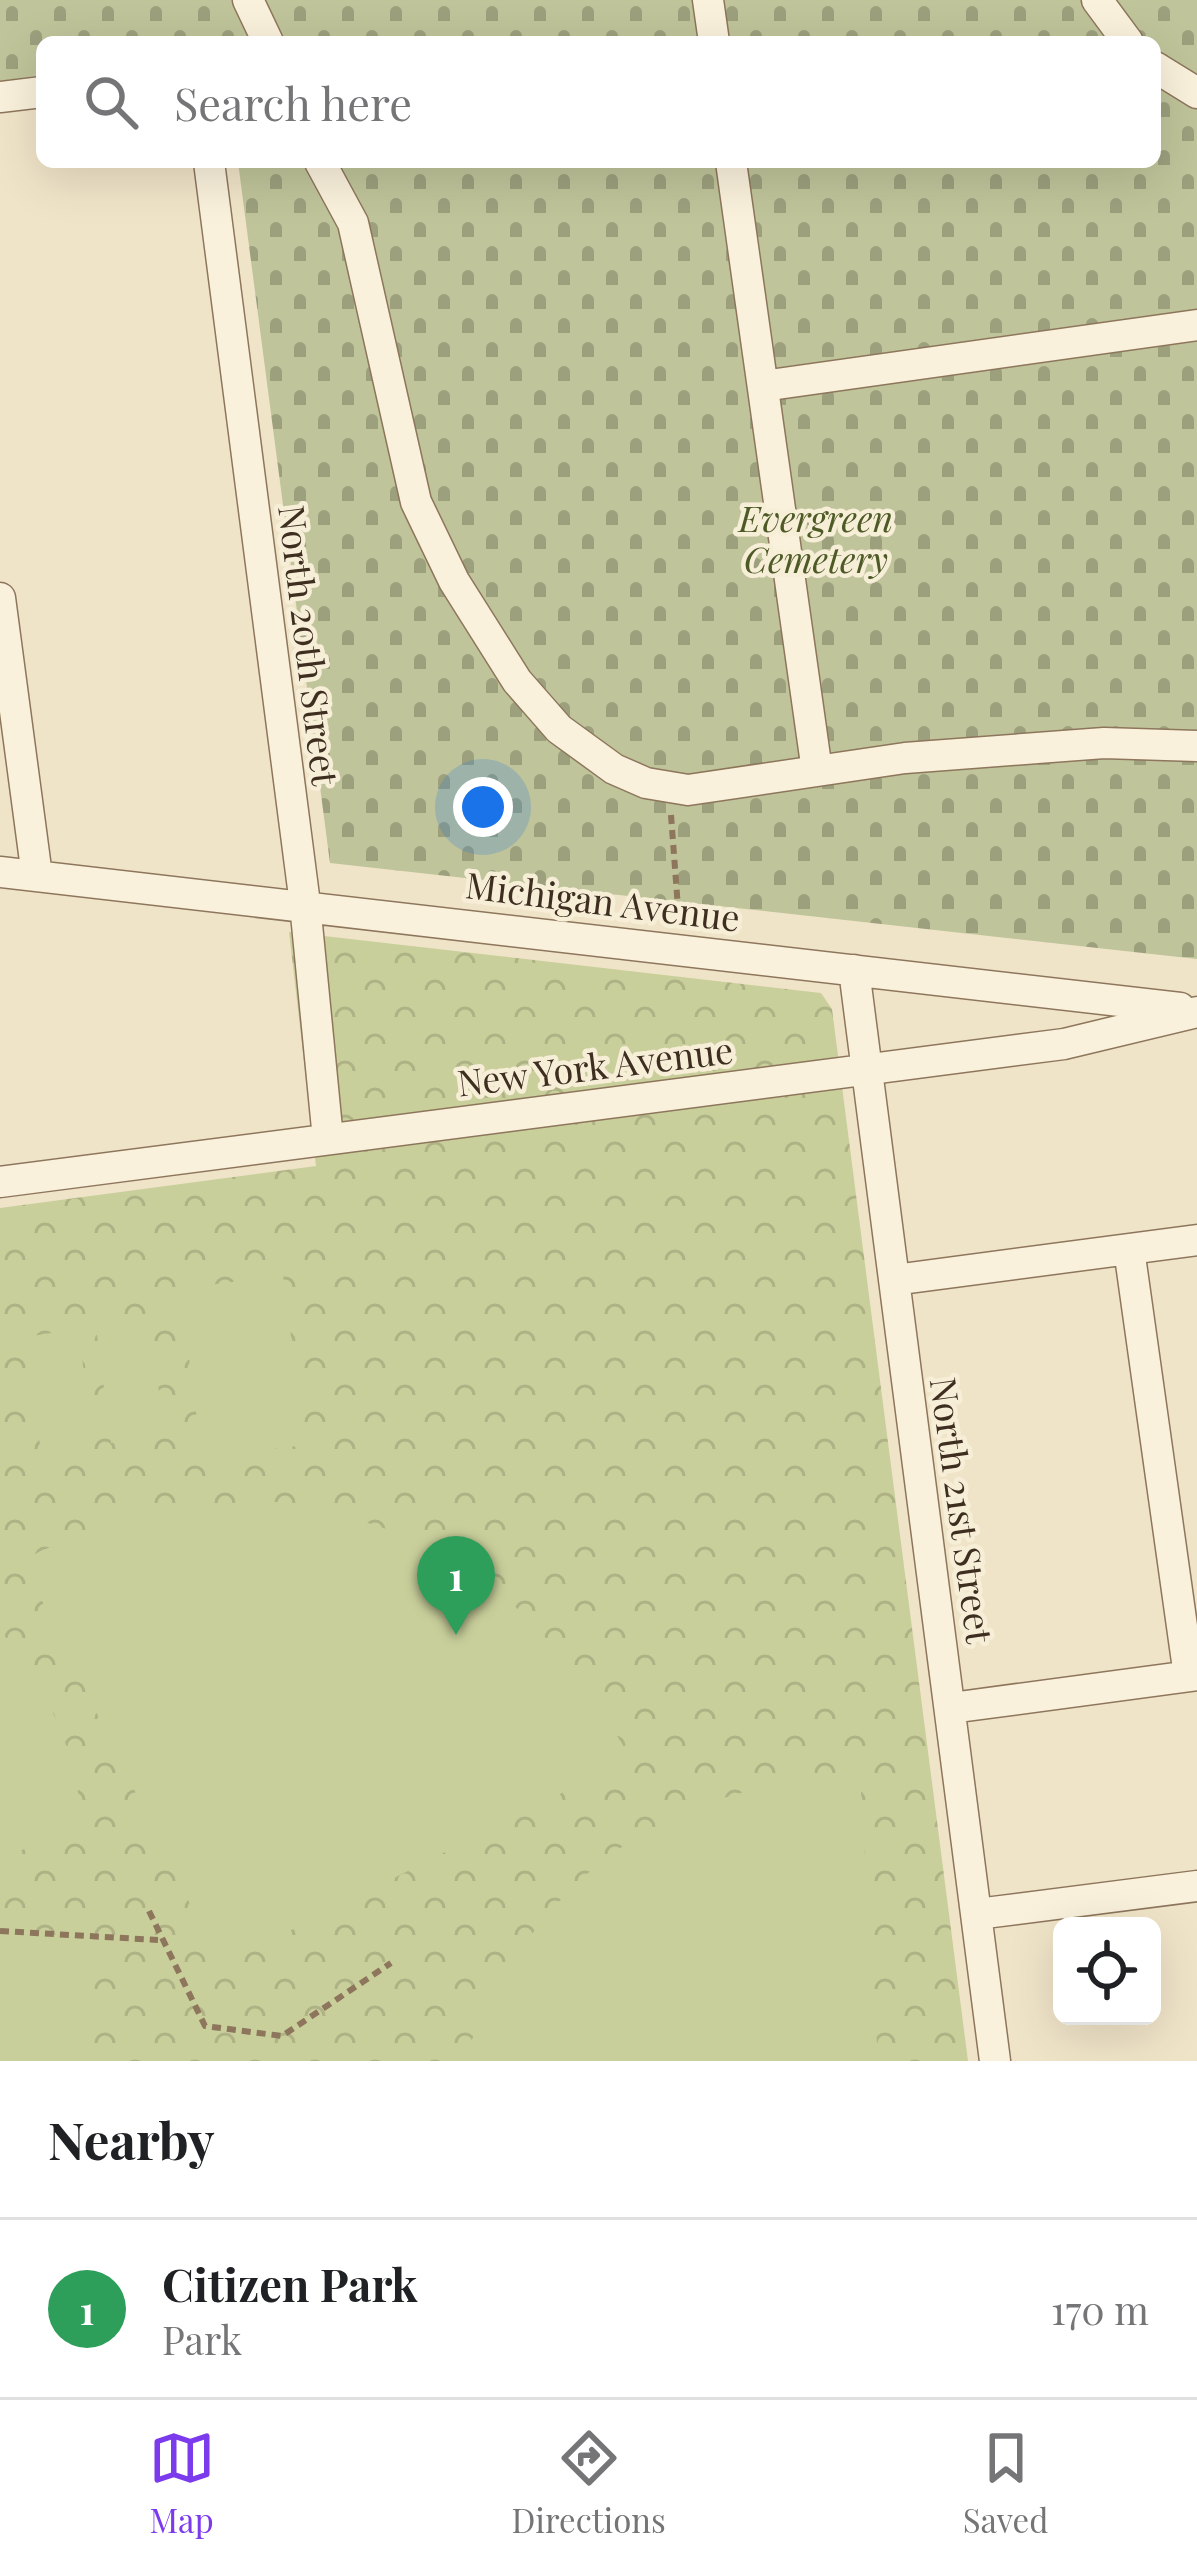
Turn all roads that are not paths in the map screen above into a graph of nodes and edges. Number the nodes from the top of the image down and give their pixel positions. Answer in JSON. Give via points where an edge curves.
{"nodes":[{"id":1,"x":248,"y":0,"type":"edge"},
{"id":2,"x":708,"y":0,"type":"edge"},
{"id":3,"x":1097,"y":0,"type":"edge"},
{"id":4,"x":265,"y":36,"type":"edge"},
{"id":5,"x":713,"y":36,"type":"edge"},
{"id":6,"x":1123,"y":36,"type":"edge"},
{"id":7,"x":1161,"y":71,"type":"edge"},
{"id":8,"x":36,"y":93,"type":"edge"},
{"id":9,"x":1197,"y":93,"type":"edge"},
{"id":10,"x":0,"y":97,"type":"edge"},
{"id":11,"x":210,"y":168,"type":"edge"},
{"id":12,"x":323,"y":168,"type":"edge"},
{"id":13,"x":732,"y":168,"type":"edge"},
{"id":14,"x":1197,"y":325,"type":"edge"},
{"id":15,"x":763,"y":386,"type":"junction"},
{"id":16,"x":0,"y":598,"type":"edge"},
{"id":17,"x":1197,"y":746,"type":"edge"},
{"id":18,"x":817,"y":771,"type":"junction"},
{"id":19,"x":0,"y":872,"type":"edge"},
{"id":20,"x":37,"y":876,"type":"junction"},
{"id":21,"x":305,"y":904,"type":"junction"},
{"id":22,"x":854,"y":970,"type":"junction"},
{"id":23,"x":1197,"y":1011,"type":"edge"},
{"id":24,"x":866,"y":1070,"type":"junction"},
{"id":25,"x":328,"y":1139,"type":"junction"},
{"id":26,"x":0,"y":1182,"type":"edge"},
{"id":27,"x":1197,"y":1240,"type":"edge"},
{"id":28,"x":1129,"y":1249,"type":"junction"},
{"id":29,"x":893,"y":1280,"type":"junction"},
{"id":30,"x":1193,"y":1676,"type":"edge"},
{"id":31,"x":950,"y":1708,"type":"junction"},
{"id":32,"x":1197,"y":1886,"type":"edge"},
{"id":33,"x":977,"y":1915,"type":"junction"},
{"id":34,"x":995,"y":2061,"type":"edge"}],
"edges":[{"from":1,"to":4,"type":"street"},
{"from":2,"to":5,"type":"street"},
{"from":3,"to":6,"type":"street"},
{"from":7,"to":9,"type":"street"},
{"from":8,"to":10,"type":"street"},
{"from":11,"to":21,"type":"street","name":"North 20th Street"},
{"from":12,"to":18,"type":"street","via":[[353,224],[416,502],[517,681],[559,729],[614,769],[668,789]]},
{"from":13,"to":15,"type":"street"},
{"from":14,"to":15,"type":"street"},
{"from":15,"to":18,"type":"street"},
{"from":16,"to":20,"type":"street"},
{"from":17,"to":18,"type":"street","via":[[1104,743]]},
{"from":19,"to":20,"type":"street","name":"Michigan Avenue"},
{"from":20,"to":21,"type":"street","name":"Michigan Avenue"},
{"from":21,"to":22,"type":"street","name":"Michigan Avenue"},
{"from":21,"to":25,"type":"street","name":"North 20th Street"},
{"from":22,"to":23,"type":"street","name":"Michigan Avenue"},
{"from":22,"to":24,"type":"street","name":"North 21st Street"},
{"from":23,"to":24,"type":"street","name":"New York Avenue","via":[[1064,1044]]},
{"from":24,"to":25,"type":"street","name":"New York Avenue"},
{"from":24,"to":29,"type":"street","name":"North 21st Street"},
{"from":25,"to":26,"type":"street","name":"New York Avenue"},
{"from":27,"to":28,"type":"street"},
{"from":28,"to":29,"type":"street"},
{"from":28,"to":30,"type":"street"},
{"from":29,"to":31,"type":"street","name":"North 21st Street"},
{"from":30,"to":31,"type":"street"},
{"from":31,"to":33,"type":"street","name":"North 21st Street"},
{"from":32,"to":33,"type":"street"},
{"from":33,"to":34,"type":"street","name":"North 21st Street"}]}
